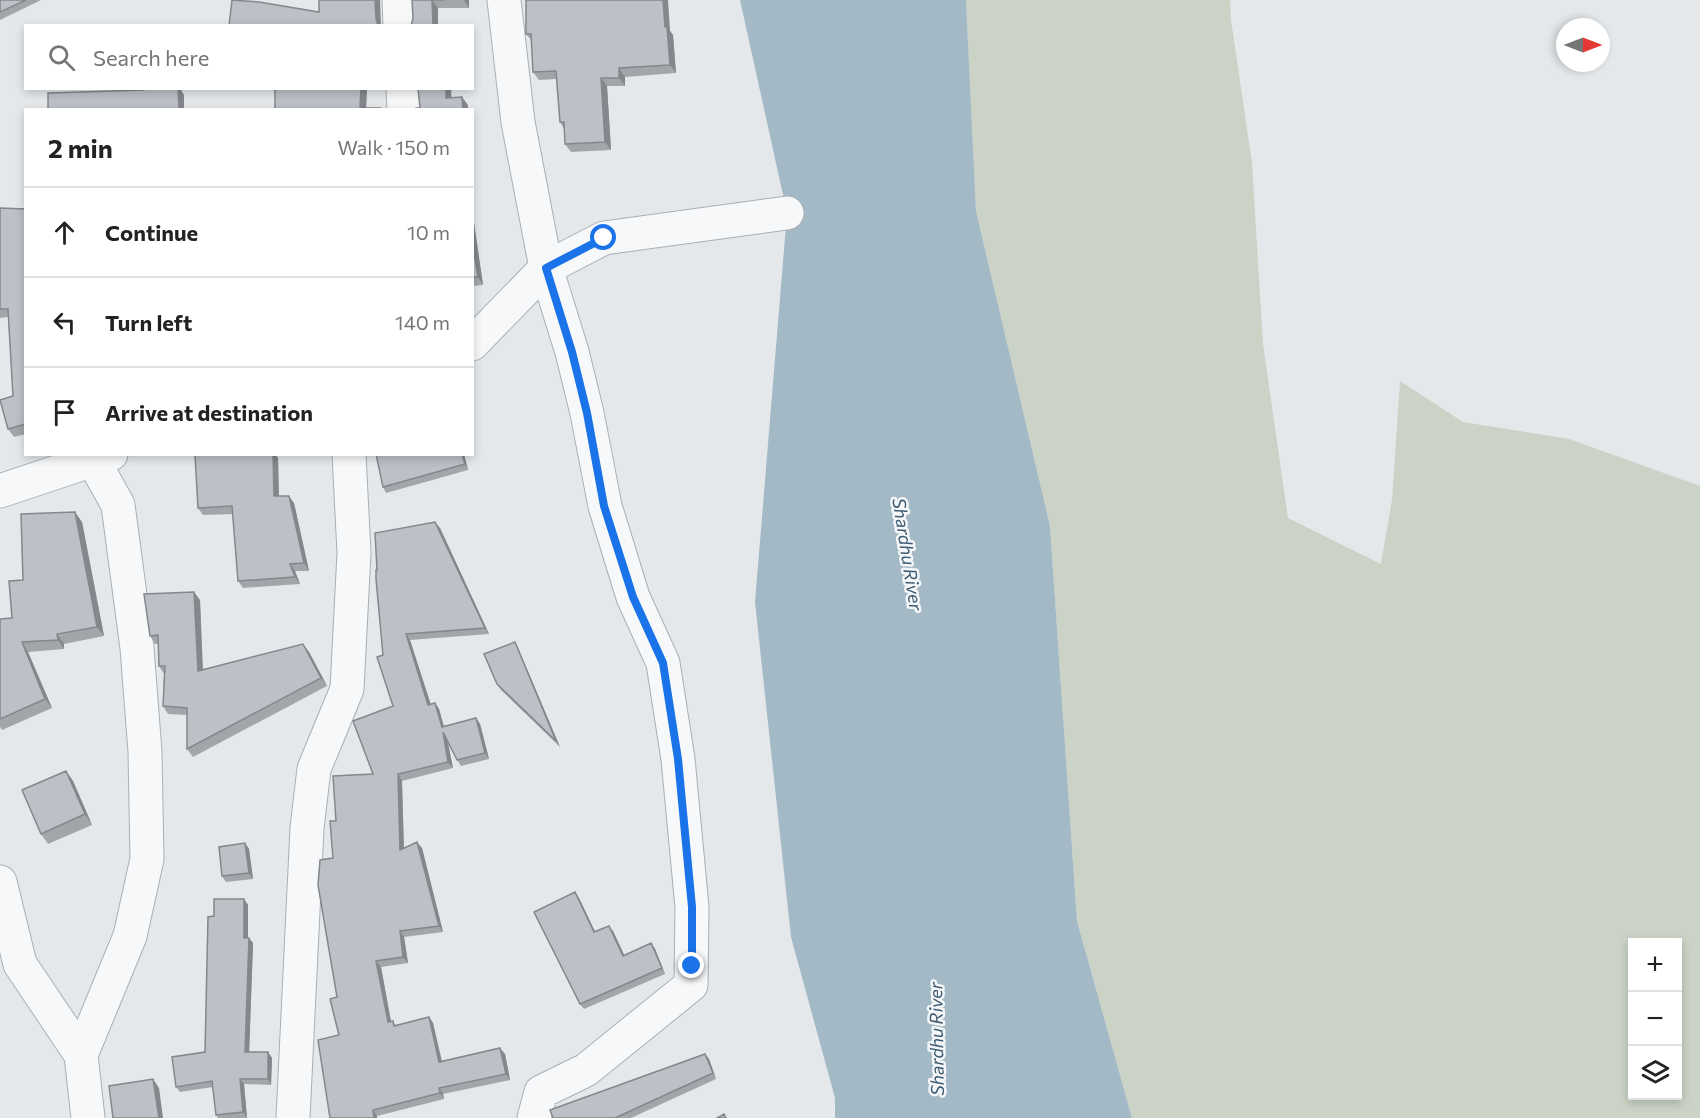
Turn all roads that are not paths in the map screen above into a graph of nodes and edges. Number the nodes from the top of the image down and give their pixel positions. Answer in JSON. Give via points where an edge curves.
{"nodes":[{"id":1,"x":399,"y":0,"type":"edge"},
{"id":2,"x":504,"y":0,"type":"edge"},
{"id":3,"x":400,"y":24,"type":"edge"},
{"id":4,"x":403,"y":90,"type":"edge"},
{"id":5,"x":404,"y":108,"type":"edge"},
{"id":6,"x":787,"y":213,"type":"dead end"},
{"id":7,"x":546,"y":268,"type":"junction"},
{"id":8,"x":474,"y":342,"type":"edge"},
{"id":9,"x":349,"y":456,"type":"edge"},
{"id":10,"x":102,"y":457,"type":"edge"},
{"id":11,"x":0,"y":491,"type":"edge"},
{"id":12,"x":0,"y":882,"type":"edge"},
{"id":13,"x":81,"y":1055,"type":"junction"},
{"id":14,"x":88,"y":1118,"type":"edge"},
{"id":15,"x":293,"y":1118,"type":"edge"},
{"id":16,"x":534,"y":1118,"type":"edge"}],
"edges":[{"from":1,"to":3,"type":"street"},
{"from":2,"to":7,"type":"street","via":[[518,122]]},
{"from":4,"to":5,"type":"street"},
{"from":6,"to":7,"type":"street","via":[[604,238]]},
{"from":7,"to":8,"type":"street"},
{"from":7,"to":16,"type":"street","via":[[575,362],[604,506],[633,597],[663,663],[678,759],[692,907],[691,985],[586,1070],[541,1092]]},
{"from":9,"to":15,"type":"street","via":[[354,553],[347,689],[314,769],[306,828]]},
{"from":10,"to":11,"type":"street"},
{"from":10,"to":13,"type":"street","via":[[118,505],[136,648],[145,752],[147,859],[130,936]]},
{"from":12,"to":13,"type":"street","via":[[20,964]]},
{"from":13,"to":14,"type":"street"}]}
